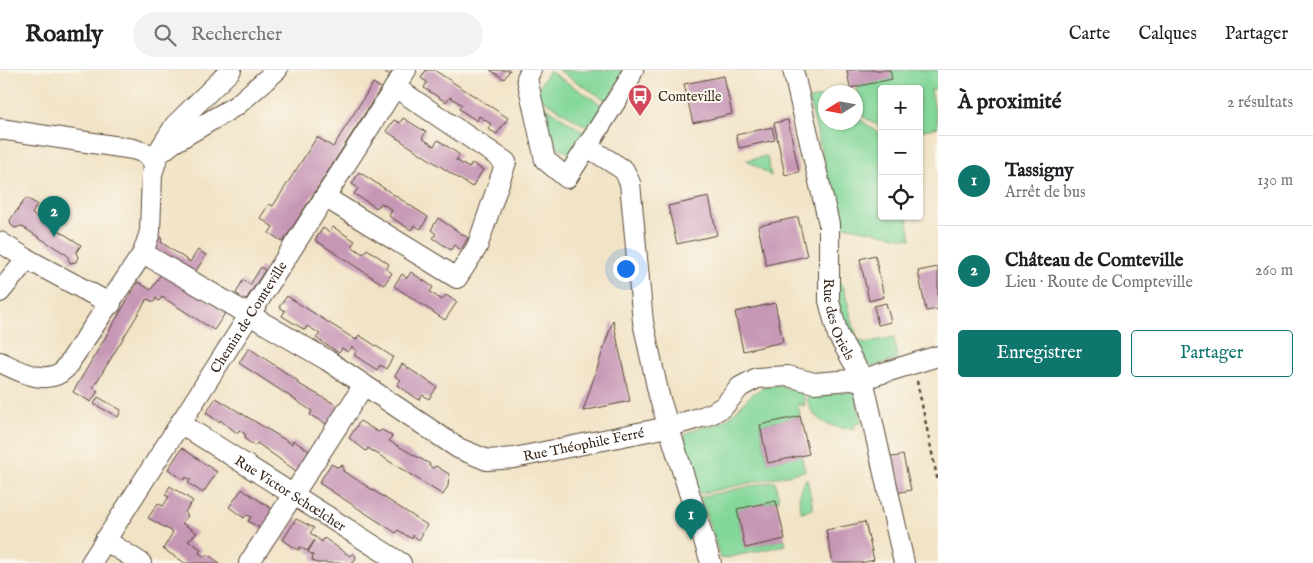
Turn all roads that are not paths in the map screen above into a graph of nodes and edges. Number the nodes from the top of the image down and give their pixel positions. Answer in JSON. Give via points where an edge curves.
{"nodes":[{"id":1,"x":231,"y":70,"type":"edge"},
{"id":2,"x":277,"y":70,"type":"edge"},
{"id":3,"x":406,"y":70,"type":"edge"},
{"id":4,"x":531,"y":70,"type":"edge"},
{"id":5,"x":633,"y":70,"type":"edge"},
{"id":6,"x":793,"y":70,"type":"edge"},
{"id":7,"x":395,"y":87,"type":"junction"},
{"id":8,"x":0,"y":129,"type":"edge"},
{"id":9,"x":586,"y":146,"type":"junction"},
{"id":10,"x":154,"y":164,"type":"junction"},
{"id":11,"x":325,"y":197,"type":"junction"},
{"id":12,"x":0,"y":242,"type":"edge"},
{"id":13,"x":143,"y":253,"type":"junction"},
{"id":14,"x":27,"y":259,"type":"junction"},
{"id":15,"x":0,"y":292,"type":"edge"},
{"id":16,"x":111,"y":304,"type":"junction"},
{"id":17,"x":249,"y":315,"type":"junction"},
{"id":18,"x":938,"y":356,"type":"edge"},
{"id":19,"x":0,"y":362,"type":"edge"},
{"id":20,"x":863,"y":378,"type":"junction"},
{"id":21,"x":364,"y":385,"type":"junction"},
{"id":22,"x":180,"y":422,"type":"junction"},
{"id":23,"x":668,"y":427,"type":"junction"},
{"id":24,"x":293,"y":494,"type":"junction"},
{"id":25,"x":105,"y":540,"type":"junction"},
{"id":26,"x":91,"y":563,"type":"edge"},
{"id":27,"x":141,"y":563,"type":"edge"},
{"id":28,"x":249,"y":563,"type":"edge"},
{"id":29,"x":401,"y":563,"type":"edge"},
{"id":30,"x":711,"y":563,"type":"edge"},
{"id":31,"x":904,"y":563,"type":"edge"}],
"edges":[{"from":1,"to":10,"type":"street","via":[[175,125]]},
{"from":2,"to":10,"type":"street","via":[[237,105],[172,143]]},
{"from":3,"to":7,"type":"street","name":"Chemin de Comteville"},
{"from":4,"to":9,"type":"street","via":[[527,78],[545,160],[567,178]]},
{"from":5,"to":9,"type":"street"},
{"from":6,"to":20,"type":"street","name":"Rue des Oriels","via":[[829,224],[827,284],[831,310],[838,335]]},
{"from":7,"to":11,"type":"street","name":"Chemin de Comteville"},
{"from":7,"to":11,"type":"street","via":[[506,162],[477,247],[458,278]]},
{"from":8,"to":10,"type":"street","via":[[133,149],[151,157]]},
{"from":9,"to":23,"type":"street","via":[[624,170],[630,183],[643,322]]},
{"from":10,"to":13,"type":"street","via":[[151,225]]},
{"from":11,"to":17,"type":"street","name":"Chemin de Comteville"},
{"from":12,"to":14,"type":"street"},
{"from":13,"to":16,"type":"street"},
{"from":13,"to":17,"type":"street","name":"Rue Théophile Ferré"},
{"from":14,"to":15,"type":"street"},
{"from":14,"to":16,"type":"street"},
{"from":16,"to":19,"type":"street","via":[[60,374],[50,378],[37,377]]},
{"from":17,"to":21,"type":"street","name":"Rue Théophile Ferré"},
{"from":17,"to":22,"type":"street","name":"Chemin de Comteville"},
{"from":18,"to":20,"type":"street","name":"Rue Théophile Ferré"},
{"from":20,"to":23,"type":"street","name":"Rue Théophile Ferré","via":[[814,383],[788,376],[758,378],[740,387],[724,406],[713,413]]},
{"from":20,"to":31,"type":"street","name":"Rue des Oriels"},
{"from":21,"to":23,"type":"street","name":"Rue Théophile Ferré","via":[[458,448],[487,460],[514,458]]},
{"from":21,"to":24,"type":"street"},
{"from":22,"to":24,"type":"street","name":"Rue Victor Schœlcher"},
{"from":22,"to":25,"type":"street","name":"Chemin de Comteville"},
{"from":23,"to":30,"type":"street"},
{"from":24,"to":28,"type":"street"},
{"from":24,"to":29,"type":"street","name":"Rue Victor Schœlcher"},
{"from":25,"to":26,"type":"street","name":"Chemin de Comteville"},
{"from":25,"to":27,"type":"street"}]}
